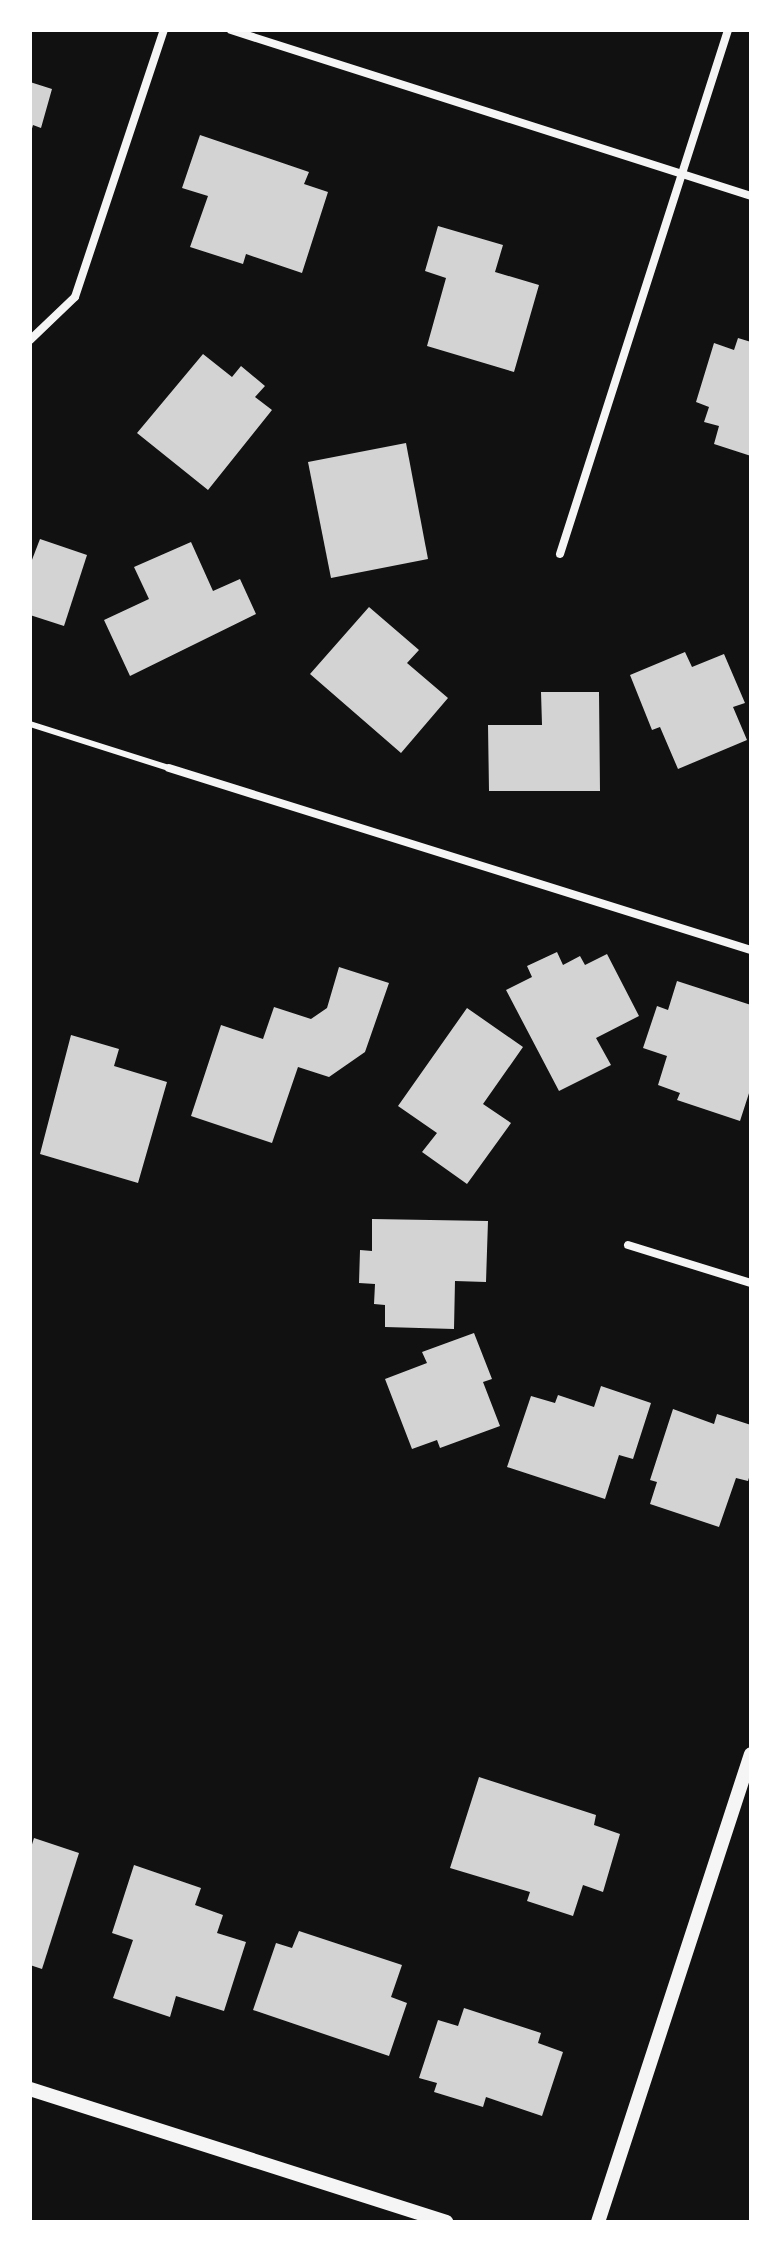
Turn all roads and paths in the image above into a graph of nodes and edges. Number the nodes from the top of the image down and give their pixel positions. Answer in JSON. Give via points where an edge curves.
{"nodes":[{"id":1,"x":164,"y":30,"type":"edge"},
{"id":2,"x":231,"y":30,"type":"edge"},
{"id":3,"x":728,"y":30,"type":"edge"},
{"id":4,"x":680,"y":174,"type":"junction"},
{"id":5,"x":751,"y":196,"type":"edge"},
{"id":6,"x":30,"y":340,"type":"edge"},
{"id":7,"x":560,"y":554,"type":"dead end"},
{"id":8,"x":30,"y":724,"type":"edge"},
{"id":9,"x":169,"y":768,"type":"joint"},
{"id":10,"x":751,"y":950,"type":"edge"},
{"id":11,"x":628,"y":1245,"type":"dead end"},
{"id":12,"x":751,"y":1283,"type":"edge"},
{"id":13,"x":751,"y":1754,"type":"edge"},
{"id":14,"x":30,"y":2089,"type":"edge"},
{"id":15,"x":446,"y":2222,"type":"edge"},
{"id":16,"x":598,"y":2222,"type":"edge"}],
"edges":[{"from":1,"to":6,"type":"street","via":[[75,297]]},
{"from":2,"to":4,"type":"street"},
{"from":3,"to":4,"type":"street"},
{"from":4,"to":5,"type":"street"},
{"from":4,"to":7,"type":"street"},
{"from":8,"to":9,"type":"lane"},
{"from":9,"to":10,"type":"street"},
{"from":11,"to":12,"type":"street"},
{"from":13,"to":16,"type":"street"},
{"from":14,"to":15,"type":"street"}]}
